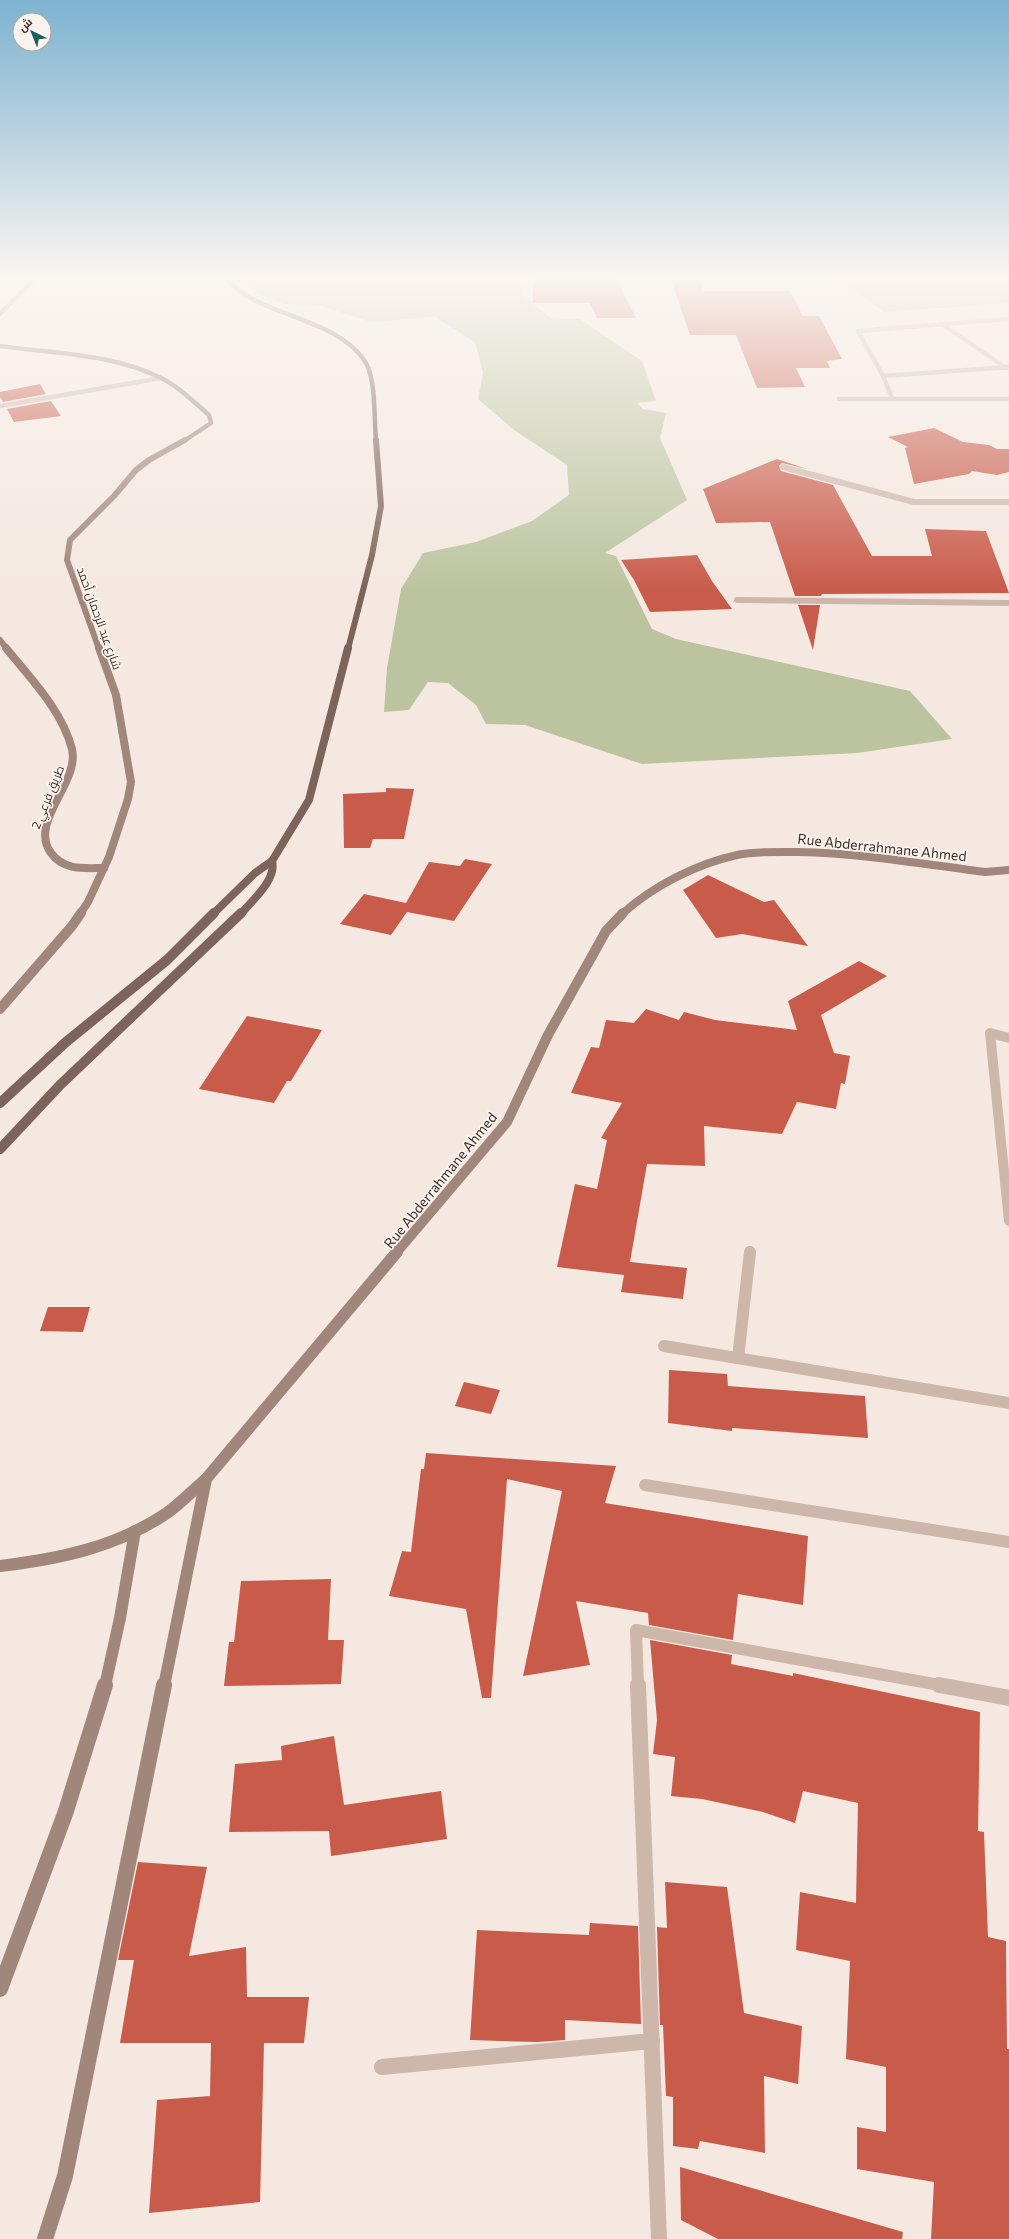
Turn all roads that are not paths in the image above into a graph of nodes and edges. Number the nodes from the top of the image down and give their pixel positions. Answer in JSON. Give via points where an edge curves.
{"nodes":[{"id":1,"x":135,"y":382,"type":"edge"},
{"id":2,"x":168,"y":382,"type":"edge"},
{"id":3,"x":371,"y":382,"type":"edge"},
{"id":4,"x":886,"y":382,"type":"edge"},
{"id":5,"x":892,"y":398,"type":"junction"},
{"id":6,"x":839,"y":399,"type":"dead end"},
{"id":7,"x":1009,"y":399,"type":"edge"},
{"id":8,"x":0,"y":406,"type":"edge"},
{"id":9,"x":783,"y":467,"type":"dead end"},
{"id":10,"x":1009,"y":502,"type":"edge"},
{"id":11,"x":737,"y":600,"type":"dead end"},
{"id":12,"x":1009,"y":603,"type":"edge"},
{"id":13,"x":0,"y":640,"type":"edge"},
{"id":14,"x":272,"y":861,"type":"junction"},
{"id":15,"x":104,"y":868,"type":"junction"},
{"id":16,"x":1009,"y":870,"type":"edge"},
{"id":17,"x":0,"y":1009,"type":"edge"},
{"id":18,"x":1009,"y":1038,"type":"edge"},
{"id":19,"x":0,"y":1103,"type":"edge"},
{"id":20,"x":0,"y":1149,"type":"edge"},
{"id":21,"x":1009,"y":1221,"type":"edge"},
{"id":22,"x":750,"y":1251,"type":"dead end"},
{"id":23,"x":664,"y":1346,"type":"dead end"},
{"id":24,"x":738,"y":1358,"type":"junction"},
{"id":25,"x":1009,"y":1403,"type":"edge"},
{"id":26,"x":206,"y":1479,"type":"junction"},
{"id":27,"x":645,"y":1485,"type":"dead end"},
{"id":28,"x":135,"y":1531,"type":"junction"},
{"id":29,"x":1009,"y":1542,"type":"edge"},
{"id":30,"x":0,"y":1566,"type":"edge"},
{"id":31,"x":1009,"y":1698,"type":"edge"},
{"id":32,"x":0,"y":1989,"type":"edge"},
{"id":33,"x":652,"y":2040,"type":"junction"},
{"id":34,"x":382,"y":2067,"type":"dead end"},
{"id":35,"x":44,"y":2239,"type":"edge"},
{"id":36,"x":659,"y":2239,"type":"edge"}],
"edges":[{"from":1,"to":8,"type":"street"},
{"from":2,"to":15,"type":"main road","name":"شارع عبد الرحمان أحمد","via":[[209,415],[211,422],[136,470],[70,540],[66,552],[72,578],[116,695],[130,767],[128,799]]},
{"from":3,"to":14,"type":"main road","via":[[381,506],[366,578],[309,800]]},
{"from":4,"to":5,"type":"street"},
{"from":5,"to":6,"type":"street"},
{"from":5,"to":7,"type":"street"},
{"from":9,"to":10,"type":"street","via":[[914,502]]},
{"from":11,"to":12,"type":"street"},
{"from":13,"to":15,"type":"main road","name":"طريق فرعي 2","via":[[53,709],[74,754],[73,764],[44,831],[46,849],[64,864],[76,869]]},
{"from":14,"to":19,"type":"main road","via":[[255,873],[167,960],[66,1042]]},
{"from":14,"to":20,"type":"main road","via":[[274,868],[271,877],[235,921],[61,1084]]},
{"from":15,"to":17,"type":"main road","name":"شارع عبد الرحمان أحمد","via":[[88,902],[72,926]]},
{"from":16,"to":26,"type":"main road","name":"Rue Abderrahmane Ahmed","via":[[985,872],[830,854],[769,852],[738,855],[712,862],[686,872],[640,900],[606,931],[548,1035],[507,1122]]},
{"from":18,"to":21,"type":"street","via":[[990,1033]]},
{"from":22,"to":24,"type":"street"},
{"from":23,"to":24,"type":"street"},
{"from":24,"to":25,"type":"street"},
{"from":26,"to":28,"type":"main road","name":"Rue Abderrahmane Ahmed","via":[[167,1512]]},
{"from":26,"to":35,"type":"main road","via":[[65,2176]]},
{"from":27,"to":29,"type":"street"},
{"from":28,"to":30,"type":"main road","name":"Rue Abderrahmane Ahmed","via":[[92,1550],[48,1561]]},
{"from":28,"to":32,"type":"main road","via":[[114,1648],[100,1704],[78,1775]]},
{"from":31,"to":33,"type":"street","via":[[636,1630]]},
{"from":33,"to":34,"type":"street"},
{"from":33,"to":36,"type":"street"}]}
